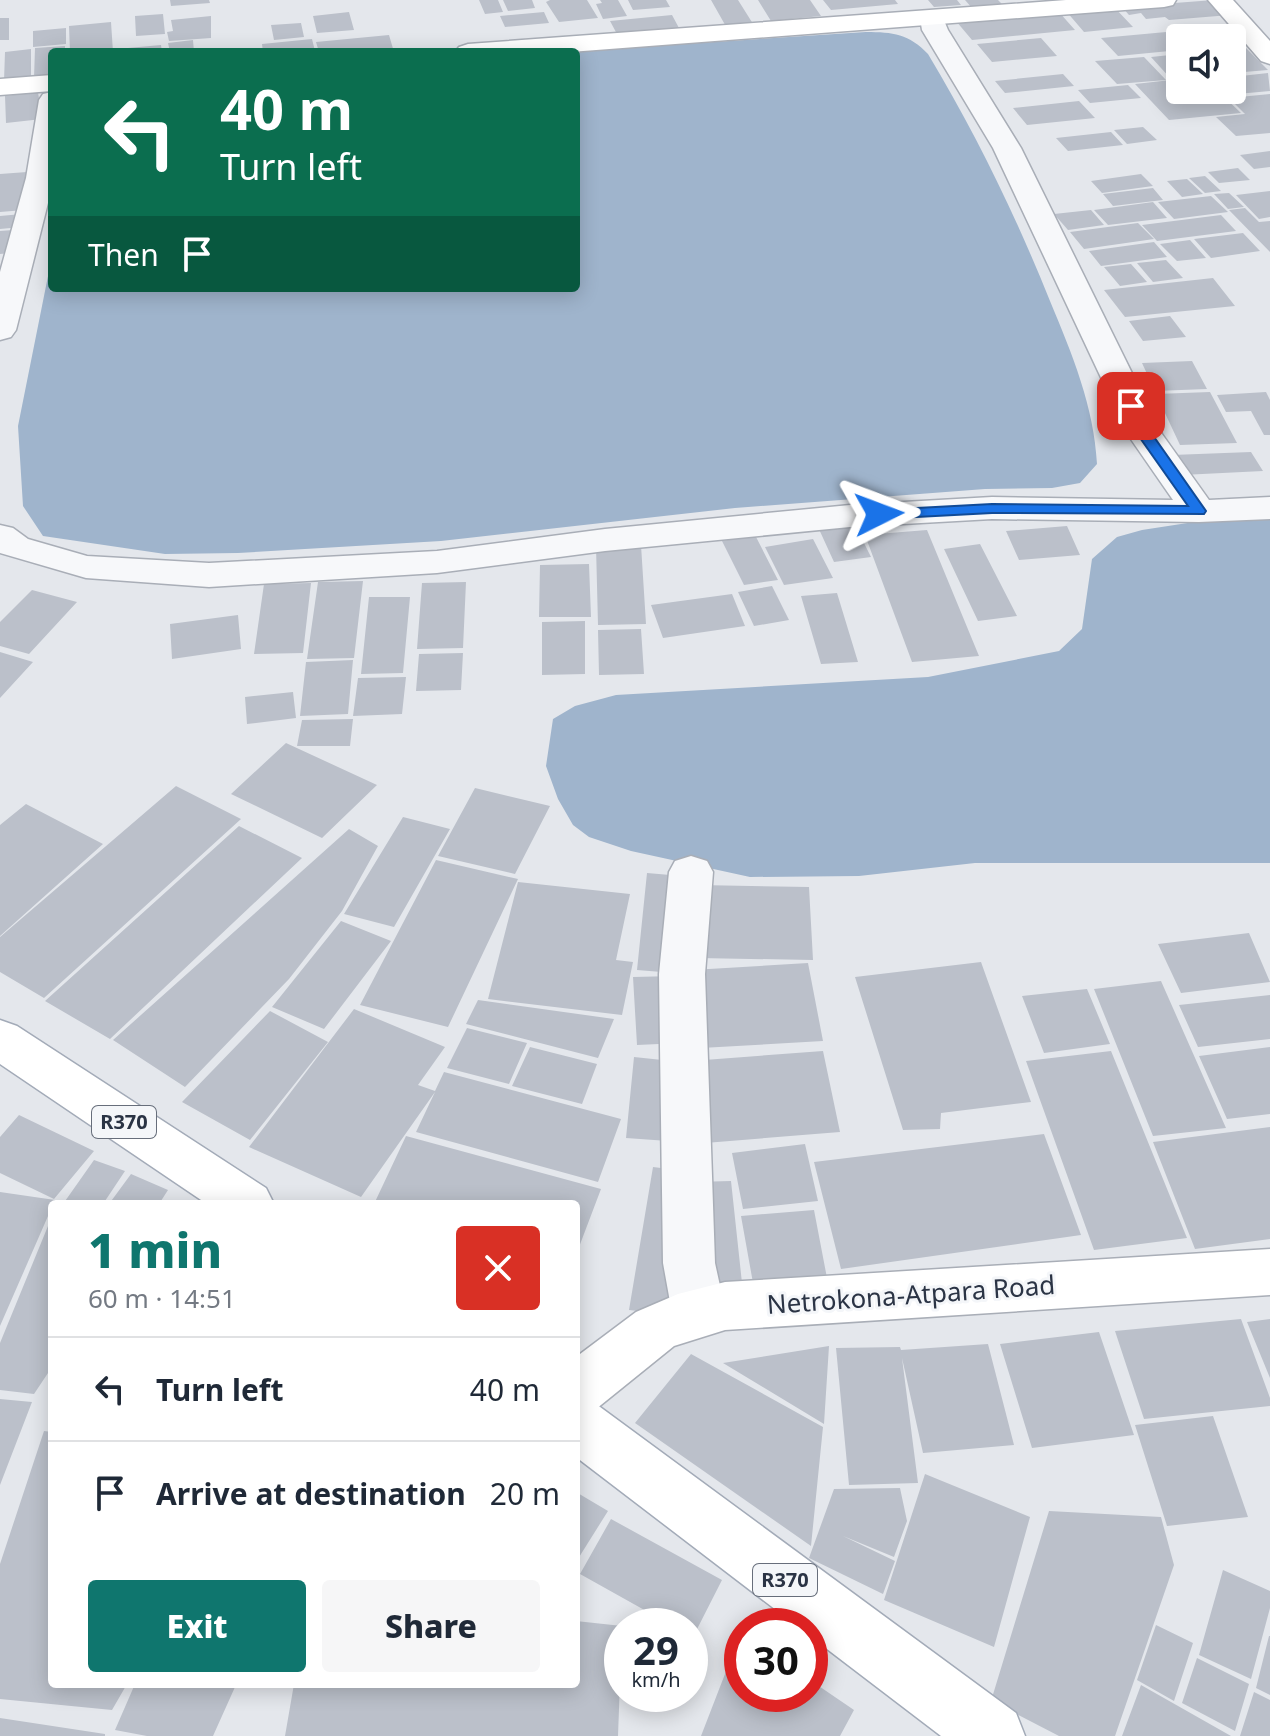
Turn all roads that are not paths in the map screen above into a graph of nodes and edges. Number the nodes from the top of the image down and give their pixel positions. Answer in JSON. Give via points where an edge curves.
{"nodes":[{"id":1,"x":1164,"y":0,"type":"edge"},
{"id":2,"x":1220,"y":0,"type":"edge"},
{"id":3,"x":932,"y":18,"type":"junction"},
{"id":4,"x":523,"y":48,"type":"edge"},
{"id":5,"x":1270,"y":56,"type":"edge"},
{"id":6,"x":48,"y":83,"type":"edge"},
{"id":7,"x":0,"y":87,"type":"edge"},
{"id":8,"x":48,"y":126,"type":"edge"},
{"id":9,"x":0,"y":330,"type":"edge"},
{"id":10,"x":1270,"y":508,"type":"edge"},
{"id":11,"x":1199,"y":511,"type":"junction"},
{"id":12,"x":0,"y":536,"type":"edge"},
{"id":13,"x":691,"y":872,"type":"dead end"},
{"id":14,"x":4,"y":1050,"type":"edge"},
{"id":15,"x":242,"y":1200,"type":"edge"},
{"id":16,"x":1270,"y":1272,"type":"edge"},
{"id":17,"x":699,"y":1313,"type":"junction"},
{"id":18,"x":580,"y":1388,"type":"edge"},
{"id":19,"x":580,"y":1426,"type":"edge"},
{"id":20,"x":993,"y":1736,"type":"edge"}],
"edges":[{"from":1,"to":3,"type":"street"},
{"from":2,"to":5,"type":"street"},
{"from":3,"to":4,"type":"street"},
{"from":3,"to":11,"type":"street","via":[[1007,148],[1145,435]]},
{"from":6,"to":7,"type":"street"},
{"from":8,"to":9,"type":"street","via":[[40,178]]},
{"from":10,"to":11,"type":"street"},
{"from":11,"to":12,"type":"street","via":[[992,508],[850,516],[437,562],[209,575],[86,567],[15,547]]},
{"from":13,"to":17,"type":"street","via":[[682,974],[689,1263]]},
{"from":14,"to":15,"type":"street","number":"R370"},
{"from":16,"to":17,"type":"street","name":"Netrokona-Atpara Road","via":[[725,1306]]},
{"from":17,"to":18,"type":"street","name":"Netrokona-Atpara Road","via":[[655,1329]]},
{"from":19,"to":20,"type":"street","number":"R370"}]}
